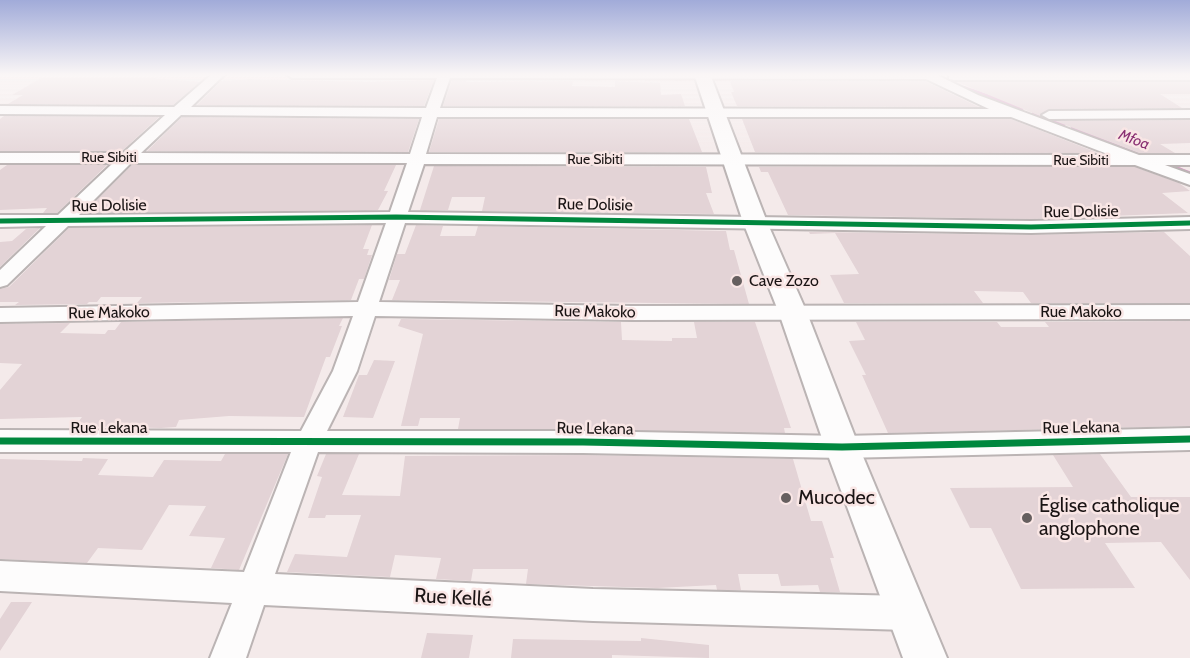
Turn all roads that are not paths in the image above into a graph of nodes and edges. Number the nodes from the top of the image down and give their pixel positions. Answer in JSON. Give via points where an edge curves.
{"nodes":[{"id":1,"x":183,"y":105,"type":"edge"},
{"id":2,"x":433,"y":105,"type":"edge"},
{"id":3,"x":712,"y":105,"type":"edge"},
{"id":4,"x":991,"y":105,"type":"edge"},
{"id":5,"x":1024,"y":105,"type":"edge"},
{"id":6,"x":0,"y":110,"type":"edge"},
{"id":7,"x":177,"y":110,"type":"junction"},
{"id":8,"x":431,"y":111,"type":"junction"},
{"id":9,"x":1011,"y":113,"type":"junction"},
{"id":10,"x":715,"y":114,"type":"junction"},
{"id":11,"x":1190,"y":114,"type":"edge"},
{"id":12,"x":1049,"y":115,"type":"junction"},
{"id":13,"x":0,"y":158,"type":"edge"},
{"id":14,"x":127,"y":158,"type":"junction"},
{"id":15,"x":417,"y":159,"type":"junction"},
{"id":16,"x":1170,"y":160,"type":"junction"},
{"id":17,"x":1190,"y":160,"type":"edge"},
{"id":18,"x":732,"y":161,"type":"junction"},
{"id":19,"x":1138,"y":161,"type":"junction"},
{"id":20,"x":1190,"y":167,"type":"edge"},
{"id":21,"x":1190,"y":180,"type":"edge"},
{"id":22,"x":396,"y":217,"type":"junction"},
{"id":23,"x":63,"y":220,"type":"junction"},
{"id":24,"x":0,"y":221,"type":"edge"},
{"id":25,"x":755,"y":222,"type":"junction"},
{"id":26,"x":1190,"y":223,"type":"edge"},
{"id":27,"x":0,"y":281,"type":"edge"},
{"id":28,"x":367,"y":309,"type":"junction"},
{"id":29,"x":1190,"y":312,"type":"edge"},
{"id":30,"x":793,"y":313,"type":"junction"},
{"id":31,"x":0,"y":315,"type":"edge"},
{"id":32,"x":1190,"y":439,"type":"edge"},
{"id":33,"x":0,"y":441,"type":"edge"},
{"id":34,"x":308,"y":443,"type":"junction"},
{"id":35,"x":842,"y":447,"type":"junction"},
{"id":36,"x":0,"y":576,"type":"edge"},
{"id":37,"x":253,"y":588,"type":"junction"},
{"id":38,"x":907,"y":613,"type":"junction"},
{"id":39,"x":228,"y":658,"type":"edge"},
{"id":40,"x":925,"y":658,"type":"edge"}],
"edges":[{"from":1,"to":7,"type":"street"},
{"from":2,"to":8,"type":"street"},
{"from":3,"to":10,"type":"main road"},
{"from":4,"to":9,"type":"street"},
{"from":5,"to":12,"type":"street"},
{"from":6,"to":7,"type":"street"},
{"from":7,"to":8,"type":"street"},
{"from":7,"to":14,"type":"street"},
{"from":8,"to":10,"type":"street"},
{"from":8,"to":15,"type":"street"},
{"from":9,"to":10,"type":"street"},
{"from":9,"to":19,"type":"street"},
{"from":10,"to":18,"type":"main road"},
{"from":11,"to":12,"type":"street"},
{"from":12,"to":16,"type":"street"},
{"from":13,"to":14,"type":"street","name":"Rue Sibiti"},
{"from":14,"to":15,"type":"street","name":"Rue Sibiti"},
{"from":14,"to":23,"type":"street"},
{"from":15,"to":18,"type":"street","name":"Rue Sibiti"},
{"from":15,"to":22,"type":"street"},
{"from":16,"to":17,"type":"street","name":"Rue Sibiti"},
{"from":16,"to":19,"type":"street","name":"Rue Sibiti"},
{"from":16,"to":20,"type":"street"},
{"from":18,"to":19,"type":"street","name":"Rue Sibiti"},
{"from":18,"to":25,"type":"main road"},
{"from":19,"to":21,"type":"street"},
{"from":22,"to":23,"type":"street","name":"Rue Dolisie"},
{"from":22,"to":25,"type":"street","name":"Rue Dolisie"},
{"from":22,"to":28,"type":"street"},
{"from":23,"to":24,"type":"street","name":"Rue Dolisie"},
{"from":23,"to":27,"type":"street"},
{"from":25,"to":26,"type":"street","name":"Rue Dolisie","via":[[1031,226]]},
{"from":25,"to":30,"type":"main road"},
{"from":28,"to":30,"type":"street","name":"Rue Makoko"},
{"from":28,"to":31,"type":"street","name":"Rue Makoko"},
{"from":28,"to":34,"type":"street","via":[[345,371]]},
{"from":29,"to":30,"type":"street","name":"Rue Makoko"},
{"from":30,"to":35,"type":"main road"},
{"from":32,"to":35,"type":"street","name":"Rue Lekana"},
{"from":33,"to":34,"type":"street","name":"Rue Lekana"},
{"from":34,"to":35,"type":"street","name":"Rue Lekana","via":[[583,442]]},
{"from":34,"to":37,"type":"street"},
{"from":35,"to":38,"type":"main road"},
{"from":36,"to":37,"type":"street","name":"Rue Kellé"},
{"from":37,"to":38,"type":"street","name":"Rue Kellé","via":[[592,605]]},
{"from":37,"to":39,"type":"street"},
{"from":38,"to":40,"type":"main road"}]}
